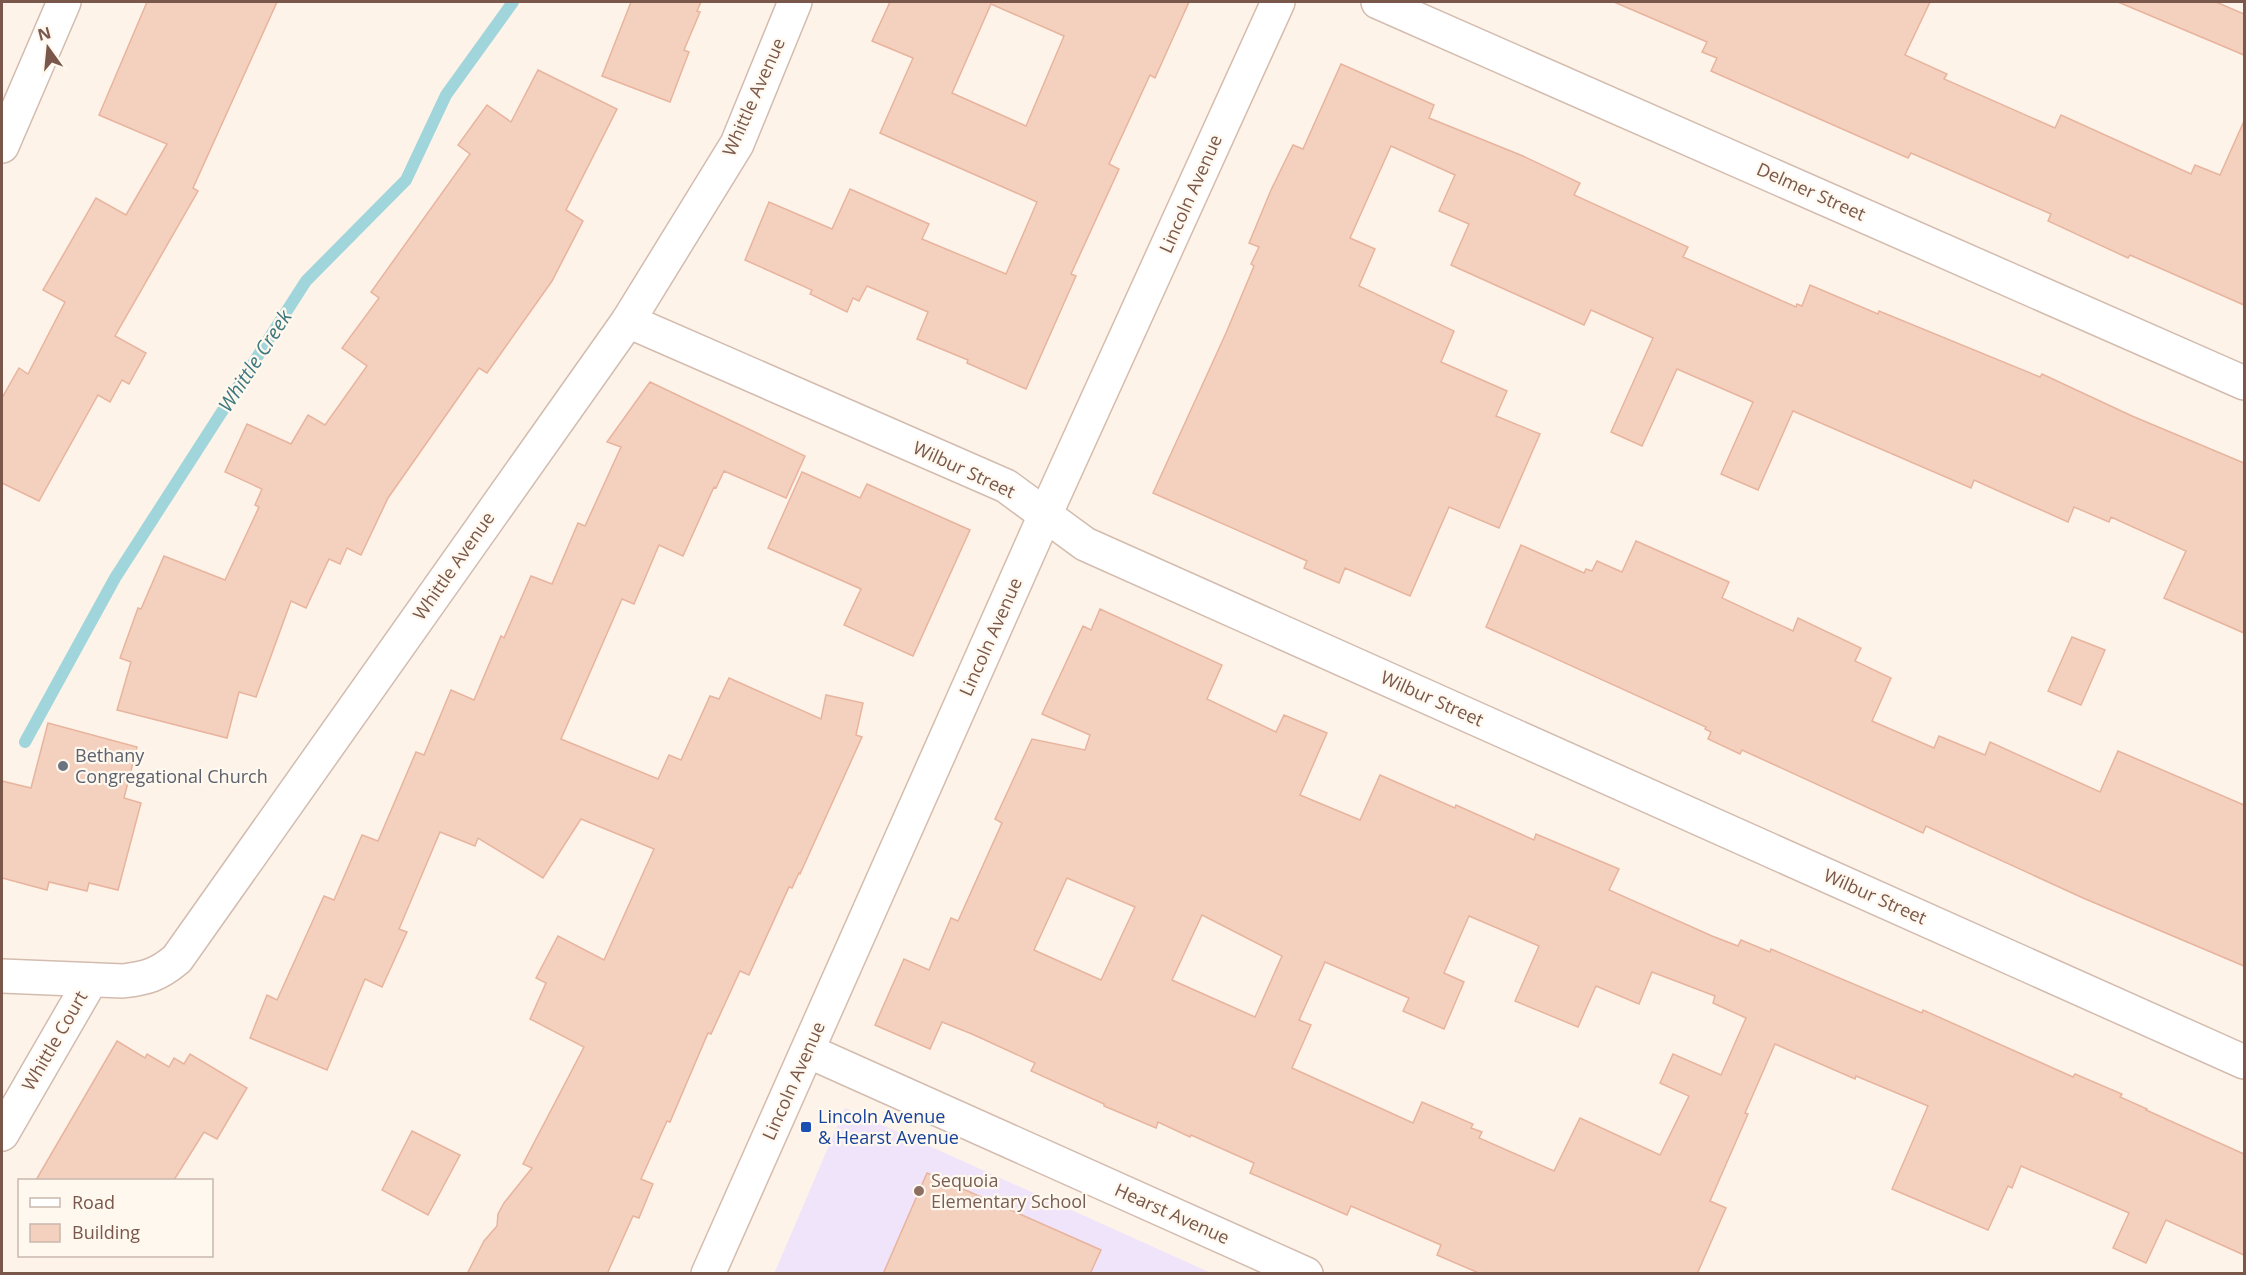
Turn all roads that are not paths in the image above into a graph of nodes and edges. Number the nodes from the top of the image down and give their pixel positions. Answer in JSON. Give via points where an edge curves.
{"nodes":[{"id":1,"x":64,"y":2,"type":"edge"},
{"id":2,"x":795,"y":2,"type":"edge"},
{"id":3,"x":1278,"y":2,"type":"edge"},
{"id":4,"x":1378,"y":2,"type":"edge"},
{"id":5,"x":2,"y":146,"type":"edge"},
{"id":6,"x":628,"y":321,"type":"junction"},
{"id":7,"x":2244,"y":383,"type":"edge"},
{"id":8,"x":1045,"y":515,"type":"junction"},
{"id":9,"x":2,"y":976,"type":"edge"},
{"id":10,"x":91,"y":980,"type":"junction"},
{"id":11,"x":807,"y":1051,"type":"junction"},
{"id":12,"x":2244,"y":1062,"type":"edge"},
{"id":13,"x":2,"y":1134,"type":"edge"},
{"id":14,"x":708,"y":1274,"type":"edge"},
{"id":15,"x":1306,"y":1274,"type":"edge"}],
"edges":[{"from":1,"to":5,"type":"street"},
{"from":2,"to":6,"type":"street","name":"Whittle Avenue","via":[[737,144]]},
{"from":3,"to":8,"type":"street","name":"Lincoln Avenue"},
{"from":4,"to":7,"type":"street","name":"Delmer Street"},
{"from":6,"to":8,"type":"street","name":"Wilbur Street","via":[[1006,486]]},
{"from":6,"to":10,"type":"street","name":"Whittle Avenue","via":[[177,959],[161,972],[143,979]]},
{"from":8,"to":11,"type":"street","name":"Lincoln Avenue"},
{"from":8,"to":12,"type":"street","name":"Wilbur Street","via":[[1084,544]]},
{"from":9,"to":10,"type":"street","name":"Whittle Avenue"},
{"from":10,"to":13,"type":"street","name":"Whittle Court"},
{"from":11,"to":14,"type":"street","name":"Lincoln Avenue"},
{"from":11,"to":15,"type":"street","name":"Hearst Avenue"}]}
